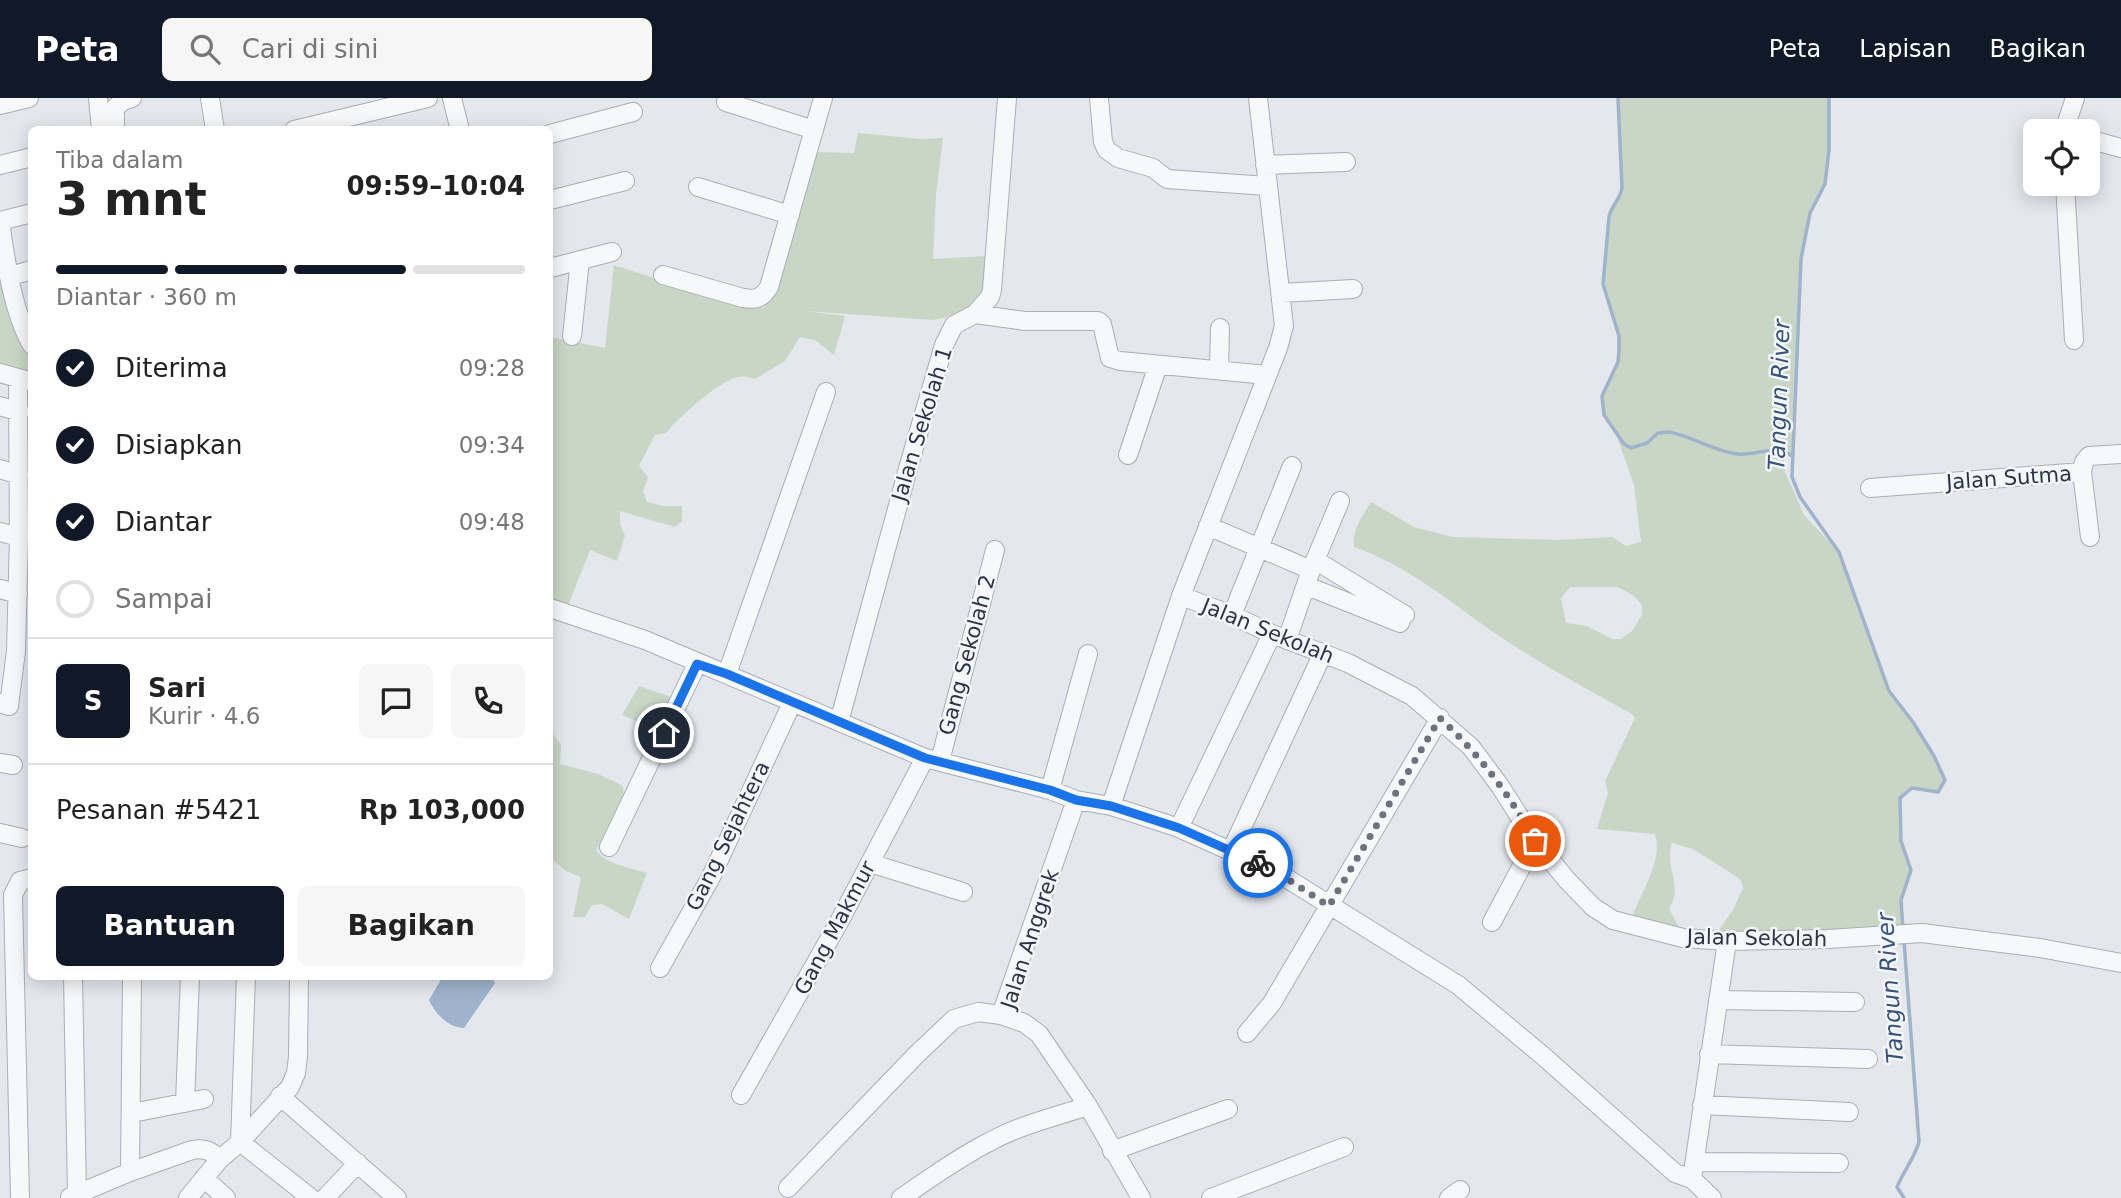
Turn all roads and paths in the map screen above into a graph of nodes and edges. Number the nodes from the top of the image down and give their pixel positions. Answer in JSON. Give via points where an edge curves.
{"nodes":[{"id":1,"x":29,"y":98,"type":"edge"},
{"id":2,"x":98,"y":98,"type":"edge"},
{"id":3,"x":132,"y":98,"type":"edge"},
{"id":4,"x":210,"y":98,"type":"edge"},
{"id":5,"x":428,"y":98,"type":"edge"},
{"id":6,"x":452,"y":98,"type":"edge"},
{"id":7,"x":823,"y":98,"type":"edge"},
{"id":8,"x":1006,"y":98,"type":"edge"},
{"id":9,"x":1099,"y":98,"type":"edge"},
{"id":10,"x":1258,"y":98,"type":"edge"},
{"id":11,"x":2075,"y":98,"type":"edge"},
{"id":12,"x":726,"y":103,"type":"dead end"},
{"id":13,"x":0,"y":106,"type":"edge"},
{"id":14,"x":633,"y":112,"type":"dead end"},
{"id":15,"x":2068,"y":119,"type":"edge"},
{"id":16,"x":101,"y":126,"type":"edge"},
{"id":17,"x":114,"y":126,"type":"edge"},
{"id":18,"x":214,"y":126,"type":"edge"},
{"id":19,"x":311,"y":126,"type":"edge"},
{"id":20,"x":459,"y":126,"type":"edge"},
{"id":21,"x":814,"y":130,"type":"junction"},
{"id":22,"x":553,"y":133,"type":"edge"},
{"id":23,"x":2100,"y":142,"type":"edge"},
{"id":24,"x":2121,"y":148,"type":"edge"},
{"id":25,"x":28,"y":158,"type":"edge"},
{"id":26,"x":1346,"y":162,"type":"dead end"},
{"id":27,"x":0,"y":165,"type":"edge"},
{"id":28,"x":1265,"y":165,"type":"junction"},
{"id":29,"x":625,"y":181,"type":"dead end"},
{"id":30,"x":1267,"y":186,"type":"junction"},
{"id":31,"x":698,"y":187,"type":"dead end"},
{"id":32,"x":2066,"y":196,"type":"edge"},
{"id":33,"x":553,"y":199,"type":"edge"},
{"id":34,"x":28,"y":215,"type":"edge"},
{"id":35,"x":790,"y":215,"type":"junction"},
{"id":36,"x":0,"y":221,"type":"edge"},
{"id":37,"x":612,"y":252,"type":"dead end"},
{"id":38,"x":580,"y":260,"type":"junction"},
{"id":39,"x":553,"y":267,"type":"edge"},
{"id":40,"x":28,"y":271,"type":"edge"},
{"id":41,"x":663,"y":275,"type":"dead end"},
{"id":42,"x":10,"y":276,"type":"junction"},
{"id":43,"x":1353,"y":289,"type":"dead end"},
{"id":44,"x":1281,"y":293,"type":"junction"},
{"id":45,"x":975,"y":314,"type":"junction"},
{"id":46,"x":1220,"y":328,"type":"dead end"},
{"id":47,"x":28,"y":332,"type":"edge"},
{"id":48,"x":572,"y":336,"type":"dead end"},
{"id":49,"x":2074,"y":340,"type":"dead end"},
{"id":50,"x":1158,"y":365,"type":"junction"},
{"id":51,"x":1219,"y":370,"type":"junction"},
{"id":52,"x":0,"y":373,"type":"edge"},
{"id":53,"x":1267,"y":374,"type":"junction"},
{"id":54,"x":27,"y":381,"type":"edge"},
{"id":55,"x":826,"y":392,"type":"dead end"},
{"id":56,"x":0,"y":406,"type":"edge"},
{"id":57,"x":20,"y":412,"type":"junction"},
{"id":58,"x":2121,"y":454,"type":"edge"},
{"id":59,"x":1128,"y":455,"type":"dead end"},
{"id":60,"x":1292,"y":466,"type":"dead end"},
{"id":61,"x":0,"y":469,"type":"edge"},
{"id":62,"x":2082,"y":472,"type":"junction"},
{"id":63,"x":19,"y":475,"type":"junction"},
{"id":64,"x":1870,"y":488,"type":"dead end"},
{"id":65,"x":1340,"y":500,"type":"dead end"},
{"id":66,"x":1208,"y":526,"type":"junction"},
{"id":67,"x":0,"y":532,"type":"edge"},
{"id":68,"x":19,"y":537,"type":"junction"},
{"id":69,"x":2090,"y":537,"type":"dead end"},
{"id":70,"x":1260,"y":548,"type":"junction"},
{"id":71,"x":995,"y":550,"type":"dead end"},
{"id":72,"x":1311,"y":572,"type":"junction"},
{"id":73,"x":0,"y":589,"type":"edge"},
{"id":74,"x":18,"y":594,"type":"junction"},
{"id":75,"x":1181,"y":596,"type":"junction"},
{"id":76,"x":553,"y":609,"type":"edge"},
{"id":77,"x":1232,"y":615,"type":"junction"},
{"id":78,"x":1279,"y":637,"type":"junction"},
{"id":79,"x":8,"y":649,"type":"edge"},
{"id":80,"x":1323,"y":653,"type":"junction"},
{"id":81,"x":1088,"y":654,"type":"dead end"},
{"id":82,"x":697,"y":664,"type":"junction"},
{"id":83,"x":727,"y":674,"type":"junction"},
{"id":84,"x":792,"y":703,"type":"junction"},
{"id":85,"x":5,"y":704,"type":"edge"},
{"id":86,"x":1440,"y":718,"type":"junction"},
{"id":87,"x":839,"y":722,"type":"junction"},
{"id":88,"x":932,"y":760,"type":"junction"},
{"id":89,"x":1050,"y":790,"type":"junction"},
{"id":90,"x":1076,"y":800,"type":"junction"},
{"id":91,"x":1111,"y":806,"type":"junction"},
{"id":92,"x":1179,"y":828,"type":"junction"},
{"id":93,"x":0,"y":833,"type":"edge"},
{"id":94,"x":22,"y":838,"type":"dead end"},
{"id":95,"x":1535,"y":841,"type":"junction"},
{"id":96,"x":609,"y":847,"type":"dead end"},
{"id":97,"x":1231,"y":850,"type":"junction"},
{"id":98,"x":870,"y":863,"type":"junction"},
{"id":99,"x":28,"y":879,"type":"edge"},
{"id":100,"x":963,"y":892,"type":"dead end"},
{"id":101,"x":1329,"y":906,"type":"junction"},
{"id":102,"x":1492,"y":922,"type":"dead end"},
{"id":103,"x":1727,"y":940,"type":"junction"},
{"id":104,"x":2121,"y":963,"type":"edge"},
{"id":105,"x":660,"y":968,"type":"dead end"},
{"id":106,"x":73,"y":980,"type":"edge"},
{"id":107,"x":132,"y":980,"type":"edge"},
{"id":108,"x":190,"y":980,"type":"edge"},
{"id":109,"x":246,"y":980,"type":"edge"},
{"id":110,"x":299,"y":980,"type":"dead end"},
{"id":111,"x":1718,"y":1000,"type":"junction"},
{"id":112,"x":1855,"y":1002,"type":"dead end"},
{"id":113,"x":1001,"y":1015,"type":"junction"},
{"id":114,"x":1247,"y":1033,"type":"dead end"},
{"id":115,"x":1709,"y":1054,"type":"junction"},
{"id":116,"x":1868,"y":1059,"type":"dead end"},
{"id":117,"x":741,"y":1095,"type":"dead end"},
{"id":118,"x":280,"y":1096,"type":"junction"},
{"id":119,"x":204,"y":1099,"type":"dead end"},
{"id":120,"x":185,"y":1103,"type":"junction"},
{"id":121,"x":1702,"y":1105,"type":"junction"},
{"id":122,"x":1088,"y":1106,"type":"junction"},
{"id":123,"x":1228,"y":1109,"type":"dead end"},
{"id":124,"x":1849,"y":1112,"type":"dead end"},
{"id":125,"x":132,"y":1113,"type":"junction"},
{"id":126,"x":240,"y":1142,"type":"junction"},
{"id":127,"x":1345,"y":1147,"type":"dead end"},
{"id":128,"x":1112,"y":1151,"type":"junction"},
{"id":129,"x":219,"y":1160,"type":"junction"},
{"id":130,"x":358,"y":1163,"type":"junction"},
{"id":131,"x":1839,"y":1163,"type":"dead end"},
{"id":132,"x":1694,"y":1170,"type":"junction"},
{"id":133,"x":130,"y":1172,"type":"junction"},
{"id":134,"x":204,"y":1178,"type":"junction"},
{"id":135,"x":788,"y":1188,"type":"dead end"},
{"id":136,"x":72,"y":1196,"type":"edge"},
{"id":137,"x":907,"y":1196,"type":"edge"},
{"id":138,"x":20,"y":1198,"type":"edge"},
{"id":139,"x":188,"y":1198,"type":"edge"},
{"id":140,"x":226,"y":1198,"type":"edge"},
{"id":141,"x":311,"y":1198,"type":"edge"},
{"id":142,"x":325,"y":1198,"type":"edge"},
{"id":143,"x":397,"y":1198,"type":"edge"},
{"id":144,"x":1141,"y":1198,"type":"edge"},
{"id":145,"x":1211,"y":1198,"type":"edge"},
{"id":146,"x":1712,"y":1198,"type":"edge"}],
"edges":[{"from":1,"to":13,"type":"street"},
{"from":2,"to":16,"type":"street"},
{"from":3,"to":17,"type":"street","via":[[115,108]]},
{"from":4,"to":18,"type":"street"},
{"from":5,"to":19,"type":"street"},
{"from":6,"to":20,"type":"street"},
{"from":7,"to":21,"type":"street"},
{"from":8,"to":45,"type":"street","name":"Jalan Sekolah 1","via":[[992,290]]},
{"from":9,"to":30,"type":"street","via":[[1103,142],[1118,158],[1153,168],[1167,179]]},
{"from":10,"to":28,"type":"street","name":"Jalan Sekolah"},
{"from":11,"to":15,"type":"street"},
{"from":12,"to":21,"type":"street"},
{"from":14,"to":22,"type":"street"},
{"from":21,"to":35,"type":"street"},
{"from":23,"to":24,"type":"street"},
{"from":25,"to":27,"type":"street"},
{"from":26,"to":28,"type":"street"},
{"from":28,"to":30,"type":"street","name":"Jalan Sekolah"},
{"from":29,"to":33,"type":"street"},
{"from":30,"to":44,"type":"street","name":"Jalan Sekolah"},
{"from":31,"to":35,"type":"street"},
{"from":32,"to":49,"type":"street"},
{"from":34,"to":36,"type":"street"},
{"from":35,"to":41,"type":"street","via":[[763,296],[743,298]]},
{"from":36,"to":42,"type":"street"},
{"from":37,"to":38,"type":"street"},
{"from":38,"to":39,"type":"street"},
{"from":38,"to":48,"type":"street"},
{"from":40,"to":42,"type":"street"},
{"from":42,"to":47,"type":"street"},
{"from":43,"to":44,"type":"street"},
{"from":44,"to":53,"type":"street","name":"Jalan Sekolah","via":[[1284,326]]},
{"from":45,"to":50,"type":"street","via":[[1026,321],[1098,321],[1110,358]]},
{"from":45,"to":87,"type":"street","name":"Jalan Sekolah 1","via":[[954,325],[944,345]]},
{"from":46,"to":51,"type":"street"},
{"from":50,"to":51,"type":"street"},
{"from":50,"to":59,"type":"street"},
{"from":51,"to":53,"type":"street"},
{"from":52,"to":54,"type":"street"},
{"from":53,"to":66,"type":"street","name":"Jalan Sekolah"},
{"from":54,"to":57,"type":"street","via":[[19,388]]},
{"from":55,"to":83,"type":"street"},
{"from":56,"to":57,"type":"street"},
{"from":57,"to":63,"type":"street"},
{"from":58,"to":62,"type":"street","via":[[2089,456]]},
{"from":60,"to":70,"type":"street"},
{"from":61,"to":63,"type":"street"},
{"from":62,"to":64,"type":"street","name":"Jalan Sutma"},
{"from":62,"to":69,"type":"street","name":"Jalan Sutma"},
{"from":63,"to":68,"type":"street"},
{"from":65,"to":72,"type":"street"},
{"from":66,"to":70,"type":"street"},
{"from":66,"to":75,"type":"street","name":"Jalan Sekolah"},
{"from":67,"to":68,"type":"street"},
{"from":68,"to":74,"type":"street"},
{"from":70,"to":72,"type":"street"},
{"from":70,"to":77,"type":"street"},
{"from":71,"to":88,"type":"street","name":"Gang Sekolah 2"},
{"from":72,"to":72,"type":"street","via":[[1403,619]]},
{"from":72,"to":78,"type":"street"},
{"from":73,"to":74,"type":"street"},
{"from":74,"to":79,"type":"street"},
{"from":75,"to":77,"type":"street","name":"Jalan Sekolah"},
{"from":75,"to":91,"type":"street","name":"Jalan Sekolah"},
{"from":76,"to":82,"type":"street","via":[[645,640]]},
{"from":77,"to":78,"type":"street","name":"Jalan Sekolah"},
{"from":78,"to":80,"type":"street","name":"Jalan Sekolah"},
{"from":78,"to":92,"type":"street"},
{"from":79,"to":85,"type":"street"},
{"from":80,"to":86,"type":"street","name":"Jalan Sekolah","via":[[1380,678]]},
{"from":80,"to":97,"type":"street"},
{"from":81,"to":89,"type":"street"},
{"from":82,"to":83,"type":"street"},
{"from":82,"to":96,"type":"street"},
{"from":83,"to":84,"type":"street"},
{"from":84,"to":87,"type":"street"},
{"from":84,"to":105,"type":"street","name":"Gang Sejahtera","via":[[711,877]]},
{"from":86,"to":95,"type":"street","name":"Jalan Sekolah","via":[[1471,747]]},
{"from":86,"to":101,"type":"street"},
{"from":87,"to":88,"type":"street"},
{"from":88,"to":89,"type":"street"},
{"from":88,"to":98,"type":"street","name":"Gang Makmur"},
{"from":89,"to":90,"type":"street"},
{"from":90,"to":91,"type":"street"},
{"from":90,"to":113,"type":"street","name":"Jalan Anggrek"},
{"from":91,"to":92,"type":"street"},
{"from":92,"to":97,"type":"street"},
{"from":93,"to":94,"type":"street"},
{"from":95,"to":102,"type":"street"},
{"from":95,"to":103,"type":"street","name":"Jalan Sekolah","via":[[1593,906],[1614,920],[1683,939]]},
{"from":97,"to":101,"type":"street","via":[[1275,871]]},
{"from":98,"to":100,"type":"street"},
{"from":98,"to":117,"type":"street","name":"Gang Makmur"},
{"from":99,"to":138,"type":"street","via":[[20,881],[13,895]]},
{"from":101,"to":114,"type":"street","via":[[1272,1003]]},
{"from":101,"to":132,"type":"street","via":[[1458,985],[1675,1173]]},
{"from":103,"to":104,"type":"street","name":"Jalan Sekolah","via":[[1922,933]]},
{"from":103,"to":111,"type":"street"},
{"from":106,"to":136,"type":"street"},
{"from":107,"to":125,"type":"street"},
{"from":108,"to":120,"type":"street"},
{"from":109,"to":126,"type":"street"},
{"from":110,"to":118,"type":"street","via":[[296,1073]]},
{"from":111,"to":112,"type":"street"},
{"from":111,"to":115,"type":"street"},
{"from":113,"to":122,"type":"street","name":"Jalan Anggrek","via":[[1039,1034]]},
{"from":113,"to":135,"type":"street","via":[[978,1012],[954,1018]]},
{"from":115,"to":116,"type":"street"},
{"from":115,"to":121,"type":"street"},
{"from":118,"to":126,"type":"street"},
{"from":118,"to":130,"type":"street"},
{"from":119,"to":120,"type":"street"},
{"from":120,"to":125,"type":"street"},
{"from":121,"to":124,"type":"street"},
{"from":121,"to":132,"type":"street"},
{"from":122,"to":128,"type":"street","name":"Jalan Anggrek"},
{"from":122,"to":137,"type":"street","via":[[991,1140]]},
{"from":123,"to":128,"type":"street"},
{"from":125,"to":133,"type":"street"},
{"from":126,"to":129,"type":"street"},
{"from":126,"to":141,"type":"street"},
{"from":127,"to":145,"type":"street"},
{"from":128,"to":144,"type":"street","name":"Jalan Anggrek"},
{"from":129,"to":133,"type":"street","via":[[202,1148]]},
{"from":129,"to":134,"type":"street"},
{"from":130,"to":142,"type":"street"},
{"from":130,"to":143,"type":"street"},
{"from":131,"to":132,"type":"street"},
{"from":132,"to":146,"type":"street"},
{"from":133,"to":136,"type":"street"},
{"from":134,"to":139,"type":"street"},
{"from":134,"to":140,"type":"street"}]}
